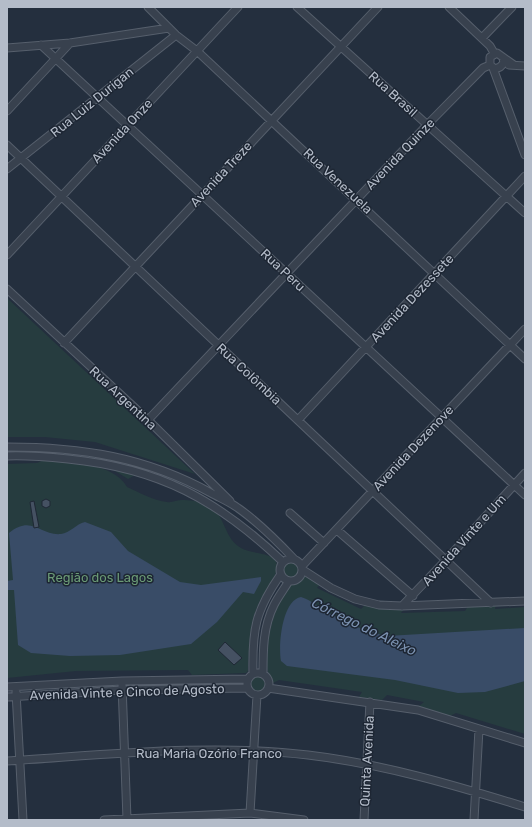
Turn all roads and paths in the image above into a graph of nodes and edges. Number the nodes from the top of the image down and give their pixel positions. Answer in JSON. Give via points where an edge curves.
{"nodes":[{"id":1,"x":148,"y":7,"type":"edge"},
{"id":2,"x":238,"y":7,"type":"edge"},
{"id":3,"x":297,"y":7,"type":"edge"},
{"id":4,"x":378,"y":7,"type":"edge"},
{"id":5,"x":449,"y":7,"type":"edge"},
{"id":6,"x":512,"y":7,"type":"edge"},
{"id":7,"x":169,"y":28,"type":"junction"},
{"id":8,"x":176,"y":35,"type":"junction"},
{"id":9,"x":482,"y":38,"type":"junction"},
{"id":10,"x":70,"y":43,"type":"junction"},
{"id":11,"x":41,"y":45,"type":"junction"},
{"id":12,"x":340,"y":47,"type":"junction"},
{"id":13,"x":7,"y":48,"type":"edge"},
{"id":14,"x":197,"y":51,"type":"junction"},
{"id":15,"x":494,"y":53,"type":"junction"},
{"id":16,"x":56,"y":58,"type":"junction"},
{"id":17,"x":525,"y":66,"type":"edge"},
{"id":18,"x":497,"y":67,"type":"junction"},
{"id":19,"x":98,"y":97,"type":"junction"},
{"id":20,"x":7,"y":111,"type":"edge"},
{"id":21,"x":272,"y":120,"type":"junction"},
{"id":22,"x":127,"y":125,"type":"junction"},
{"id":23,"x":427,"y":125,"type":"junction"},
{"id":24,"x":7,"y":145,"type":"edge"},
{"id":25,"x":525,"y":155,"type":"edge"},
{"id":26,"x":22,"y":159,"type":"junction"},
{"id":27,"x":7,"y":169,"type":"edge"},
{"id":28,"x":525,"y":176,"type":"edge"},
{"id":29,"x":202,"y":194,"type":"junction"},
{"id":30,"x":61,"y":196,"type":"junction"},
{"id":31,"x":506,"y":197,"type":"junction"},
{"id":32,"x":357,"y":199,"type":"junction"},
{"id":33,"x":525,"y":213,"type":"edge"},
{"id":34,"x":7,"y":255,"type":"edge"},
{"id":35,"x":135,"y":266,"type":"junction"},
{"id":36,"x":435,"y":273,"type":"junction"},
{"id":37,"x":287,"y":274,"type":"junction"},
{"id":38,"x":7,"y":289,"type":"edge"},
{"id":39,"x":525,"y":329,"type":"edge"},
{"id":40,"x":64,"y":343,"type":"junction"},
{"id":41,"x":510,"y":345,"type":"junction"},
{"id":42,"x":220,"y":346,"type":"junction"},
{"id":43,"x":366,"y":347,"type":"junction"},
{"id":44,"x":525,"y":359,"type":"edge"},
{"id":45,"x":442,"y":417,"type":"junction"},
{"id":46,"x":148,"y":420,"type":"junction"},
{"id":47,"x":298,"y":420,"type":"junction"},
{"id":48,"x":7,"y":447,"type":"edge"},
{"id":49,"x":7,"y":456,"type":"edge"},
{"id":50,"x":525,"y":474,"type":"edge"},
{"id":51,"x":515,"y":485,"type":"junction"},
{"id":52,"x":373,"y":491,"type":"junction"},
{"id":53,"x":525,"y":495,"type":"edge"},
{"id":54,"x":238,"y":508,"type":"junction"},
{"id":55,"x":290,"y":513,"type":"dead end"},
{"id":56,"x":337,"y":530,"type":"junction"},
{"id":57,"x":324,"y":543,"type":"junction"},
{"id":58,"x":294,"y":559,"type":"junction"},
{"id":59,"x":446,"y":560,"type":"junction"},
{"id":60,"x":283,"y":562,"type":"junction"},
{"id":61,"x":302,"y":568,"type":"junction"},
{"id":62,"x":281,"y":574,"type":"junction"},
{"id":63,"x":289,"y":581,"type":"junction"},
{"id":64,"x":413,"y":596,"type":"junction"},
{"id":65,"x":525,"y":601,"type":"edge"},
{"id":66,"x":491,"y":603,"type":"junction"},
{"id":67,"x":402,"y":606,"type":"junction"},
{"id":68,"x":253,"y":674,"type":"junction"},
{"id":69,"x":263,"y":674,"type":"junction"},
{"id":70,"x":247,"y":679,"type":"junction"},
{"id":71,"x":122,"y":681,"type":"junction"},
{"id":72,"x":15,"y":686,"type":"junction"},
{"id":73,"x":7,"y":687,"type":"edge"},
{"id":74,"x":247,"y":688,"type":"junction"},
{"id":75,"x":268,"y":688,"type":"junction"},
{"id":76,"x":122,"y":690,"type":"junction"},
{"id":77,"x":258,"y":695,"type":"junction"},
{"id":78,"x":7,"y":697,"type":"edge"},
{"id":79,"x":16,"y":697,"type":"junction"},
{"id":80,"x":370,"y":702,"type":"junction"},
{"id":81,"x":479,"y":729,"type":"junction"},
{"id":82,"x":525,"y":743,"type":"edge"},
{"id":83,"x":254,"y":750,"type":"junction"},
{"id":84,"x":125,"y":754,"type":"junction"},
{"id":85,"x":20,"y":760,"type":"junction"},
{"id":86,"x":7,"y":761,"type":"edge"},
{"id":87,"x":366,"y":763,"type":"junction"},
{"id":88,"x":475,"y":792,"type":"junction"},
{"id":89,"x":525,"y":807,"type":"edge"},
{"id":90,"x":250,"y":813,"type":"junction"},
{"id":91,"x":127,"y":819,"type":"junction"},
{"id":92,"x":23,"y":820,"type":"edge"},
{"id":93,"x":104,"y":820,"type":"edge"},
{"id":94,"x":304,"y":820,"type":"edge"},
{"id":95,"x":364,"y":820,"type":"edge"},
{"id":96,"x":474,"y":820,"type":"edge"}],
"edges":[{"from":1,"to":7,"type":"street","name":"Rua Venezuela"},
{"from":2,"to":14,"type":"street","name":"Avenida Onze"},
{"from":3,"to":12,"type":"street","name":"Rua Brasil"},
{"from":4,"to":12,"type":"street","name":"Avenida Treze"},
{"from":5,"to":9,"type":"street"},
{"from":6,"to":9,"type":"street"},
{"from":7,"to":8,"type":"street","name":"Rua Venezuela"},
{"from":7,"to":10,"type":"street"},
{"from":8,"to":14,"type":"street","name":"Rua Venezuela"},
{"from":8,"to":19,"type":"street","name":"Rua Luiz Durigan"},
{"from":9,"to":15,"type":"street"},
{"from":10,"to":11,"type":"street"},
{"from":10,"to":16,"type":"street"},
{"from":11,"to":13,"type":"street"},
{"from":11,"to":16,"type":"street","name":"Rua Peru"},
{"from":12,"to":21,"type":"street","name":"Avenida Treze"},
{"from":12,"to":23,"type":"street","name":"Rua Brasil"},
{"from":14,"to":21,"type":"street","name":"Rua Venezuela"},
{"from":14,"to":22,"type":"street","name":"Avenida Onze"},
{"from":15,"to":18,"type":"street","via":[[490,57]]},
{"from":15,"to":18,"type":"street","via":[[500,54]]},
{"from":16,"to":19,"type":"street","name":"Rua Peru"},
{"from":16,"to":20,"type":"street"},
{"from":17,"to":18,"type":"street"},
{"from":18,"to":23,"type":"street","name":"Avenida Quinze","via":[[483,68]]},
{"from":18,"to":25,"type":"street"},
{"from":19,"to":22,"type":"street","name":"Rua Peru"},
{"from":19,"to":26,"type":"street","name":"Rua Luiz Durigan"},
{"from":21,"to":29,"type":"street","name":"Avenida Treze"},
{"from":21,"to":32,"type":"street","name":"Rua Venezuela"},
{"from":22,"to":29,"type":"street","name":"Rua Peru"},
{"from":22,"to":30,"type":"street","name":"Avenida Onze"},
{"from":23,"to":31,"type":"street","name":"Rua Brasil"},
{"from":23,"to":32,"type":"street","name":"Avenida Quinze"},
{"from":24,"to":26,"type":"street","name":"Rua Colômbia"},
{"from":26,"to":27,"type":"street","name":"Rua Luiz Durigan"},
{"from":26,"to":30,"type":"street","name":"Rua Colômbia"},
{"from":28,"to":31,"type":"street","name":"Avenida Dezessete"},
{"from":29,"to":35,"type":"street","name":"Avenida Treze"},
{"from":29,"to":37,"type":"street","name":"Rua Peru"},
{"from":30,"to":34,"type":"street","name":"Avenida Onze"},
{"from":30,"to":35,"type":"street","name":"Rua Colômbia"},
{"from":31,"to":33,"type":"street","name":"Rua Brasil"},
{"from":31,"to":36,"type":"street","name":"Avenida Dezessete"},
{"from":32,"to":36,"type":"street","name":"Rua Venezuela"},
{"from":32,"to":37,"type":"street","name":"Avenida Quinze"},
{"from":35,"to":40,"type":"street","name":"Avenida Treze"},
{"from":35,"to":42,"type":"street","name":"Rua Colômbia"},
{"from":36,"to":41,"type":"street","name":"Rua Venezuela"},
{"from":36,"to":43,"type":"street","name":"Avenida Dezessete"},
{"from":37,"to":42,"type":"street","name":"Avenida Quinze"},
{"from":37,"to":43,"type":"street","name":"Rua Peru"},
{"from":38,"to":40,"type":"street","name":"Rua Argentina"},
{"from":39,"to":41,"type":"street","name":"Avenida Dezenove"},
{"from":40,"to":46,"type":"street","name":"Rua Argentina"},
{"from":41,"to":44,"type":"street","name":"Rua Venezuela"},
{"from":41,"to":45,"type":"street","name":"Avenida Dezenove"},
{"from":42,"to":46,"type":"street","name":"Avenida Quinze"},
{"from":42,"to":47,"type":"street","name":"Rua Colômbia"},
{"from":43,"to":45,"type":"street","name":"Rua Peru"},
{"from":43,"to":47,"type":"street","name":"Avenida Dezessete"},
{"from":45,"to":51,"type":"street","name":"Rua Peru"},
{"from":45,"to":52,"type":"street","name":"Avenida Dezenove"},
{"from":46,"to":54,"type":"street","name":"Rua Argentina"},
{"from":47,"to":52,"type":"street","name":"Rua Colômbia"},
{"from":48,"to":54,"type":"street","via":[[60,448],[134,460],[199,486]]},
{"from":49,"to":60,"type":"street","via":[[94,462],[130,469],[161,479],[196,495],[223,512]]},
{"from":50,"to":51,"type":"street","name":"Avenida Vinte e Um"},
{"from":51,"to":53,"type":"street","name":"Rua Peru"},
{"from":51,"to":59,"type":"street","name":"Avenida Vinte e Um"},
{"from":52,"to":56,"type":"street","name":"Avenida Dezenove"},
{"from":52,"to":59,"type":"street","name":"Rua Colômbia"},
{"from":54,"to":58,"type":"street"},
{"from":55,"to":57,"type":"street"},
{"from":56,"to":57,"type":"street","name":"Avenida Dezenove"},
{"from":56,"to":64,"type":"street"},
{"from":57,"to":61,"type":"street","name":"Avenida Dezenove"},
{"from":58,"to":60,"type":"street"},
{"from":58,"to":61,"type":"street"},
{"from":59,"to":64,"type":"street","name":"Avenida Vinte e Um"},
{"from":59,"to":66,"type":"street","name":"Rua Colômbia"},
{"from":60,"to":62,"type":"street"},
{"from":61,"to":63,"type":"street","via":[[297,580]]},
{"from":61,"to":67,"type":"street","via":[[331,588],[354,599],[379,605]]},
{"from":62,"to":63,"type":"street"},
{"from":62,"to":68,"type":"street","via":[[260,609],[254,628]]},
{"from":63,"to":69,"type":"street","via":[[274,605],[266,627]]},
{"from":64,"to":67,"type":"street","name":"Avenida Vinte e Um"},
{"from":65,"to":66,"type":"street"},
{"from":66,"to":67,"type":"street"},
{"from":68,"to":69,"type":"street"},
{"from":68,"to":70,"type":"street"},
{"from":69,"to":75,"type":"street","via":[[269,682]]},
{"from":70,"to":71,"type":"street","name":"Avenida Vinte e Cinco de Agosto"},
{"from":70,"to":74,"type":"street"},
{"from":71,"to":72,"type":"street","name":"Avenida Vinte e Cinco de Agosto"},
{"from":71,"to":76,"type":"street"},
{"from":72,"to":73,"type":"street","name":"Avenida Vinte e Cinco de Agosto"},
{"from":72,"to":79,"type":"street"},
{"from":74,"to":76,"type":"street","name":"Avenida Vinte e Cinco de Agosto"},
{"from":74,"to":77,"type":"street"},
{"from":75,"to":77,"type":"street"},
{"from":75,"to":80,"type":"street"},
{"from":76,"to":79,"type":"street","name":"Avenida Vinte e Cinco de Agosto"},
{"from":76,"to":84,"type":"street"},
{"from":77,"to":83,"type":"street"},
{"from":78,"to":79,"type":"street","name":"Avenida Vinte e Cinco de Agosto"},
{"from":79,"to":85,"type":"street"},
{"from":80,"to":81,"type":"street","via":[[418,710]]},
{"from":80,"to":87,"type":"street","name":"Quinta Avenida"},
{"from":81,"to":82,"type":"street"},
{"from":81,"to":88,"type":"street"},
{"from":83,"to":84,"type":"street","name":"Rua Maria Ozório Franco"},
{"from":83,"to":87,"type":"street","name":"Rua Maria Ozório Franco","via":[[307,754]]},
{"from":83,"to":90,"type":"street"},
{"from":84,"to":85,"type":"street","name":"Rua Maria Ozório Franco"},
{"from":84,"to":91,"type":"street"},
{"from":85,"to":86,"type":"street","name":"Rua Maria Ozório Franco"},
{"from":85,"to":92,"type":"street"},
{"from":87,"to":88,"type":"street","name":"Rua Maria Ozório Franco"},
{"from":87,"to":95,"type":"street","name":"Quinta Avenida"},
{"from":88,"to":89,"type":"street","name":"Rua Maria Ozório Franco"},
{"from":88,"to":96,"type":"street"},
{"from":90,"to":91,"type":"street"},
{"from":90,"to":94,"type":"street"},
{"from":91,"to":93,"type":"street"}]}
